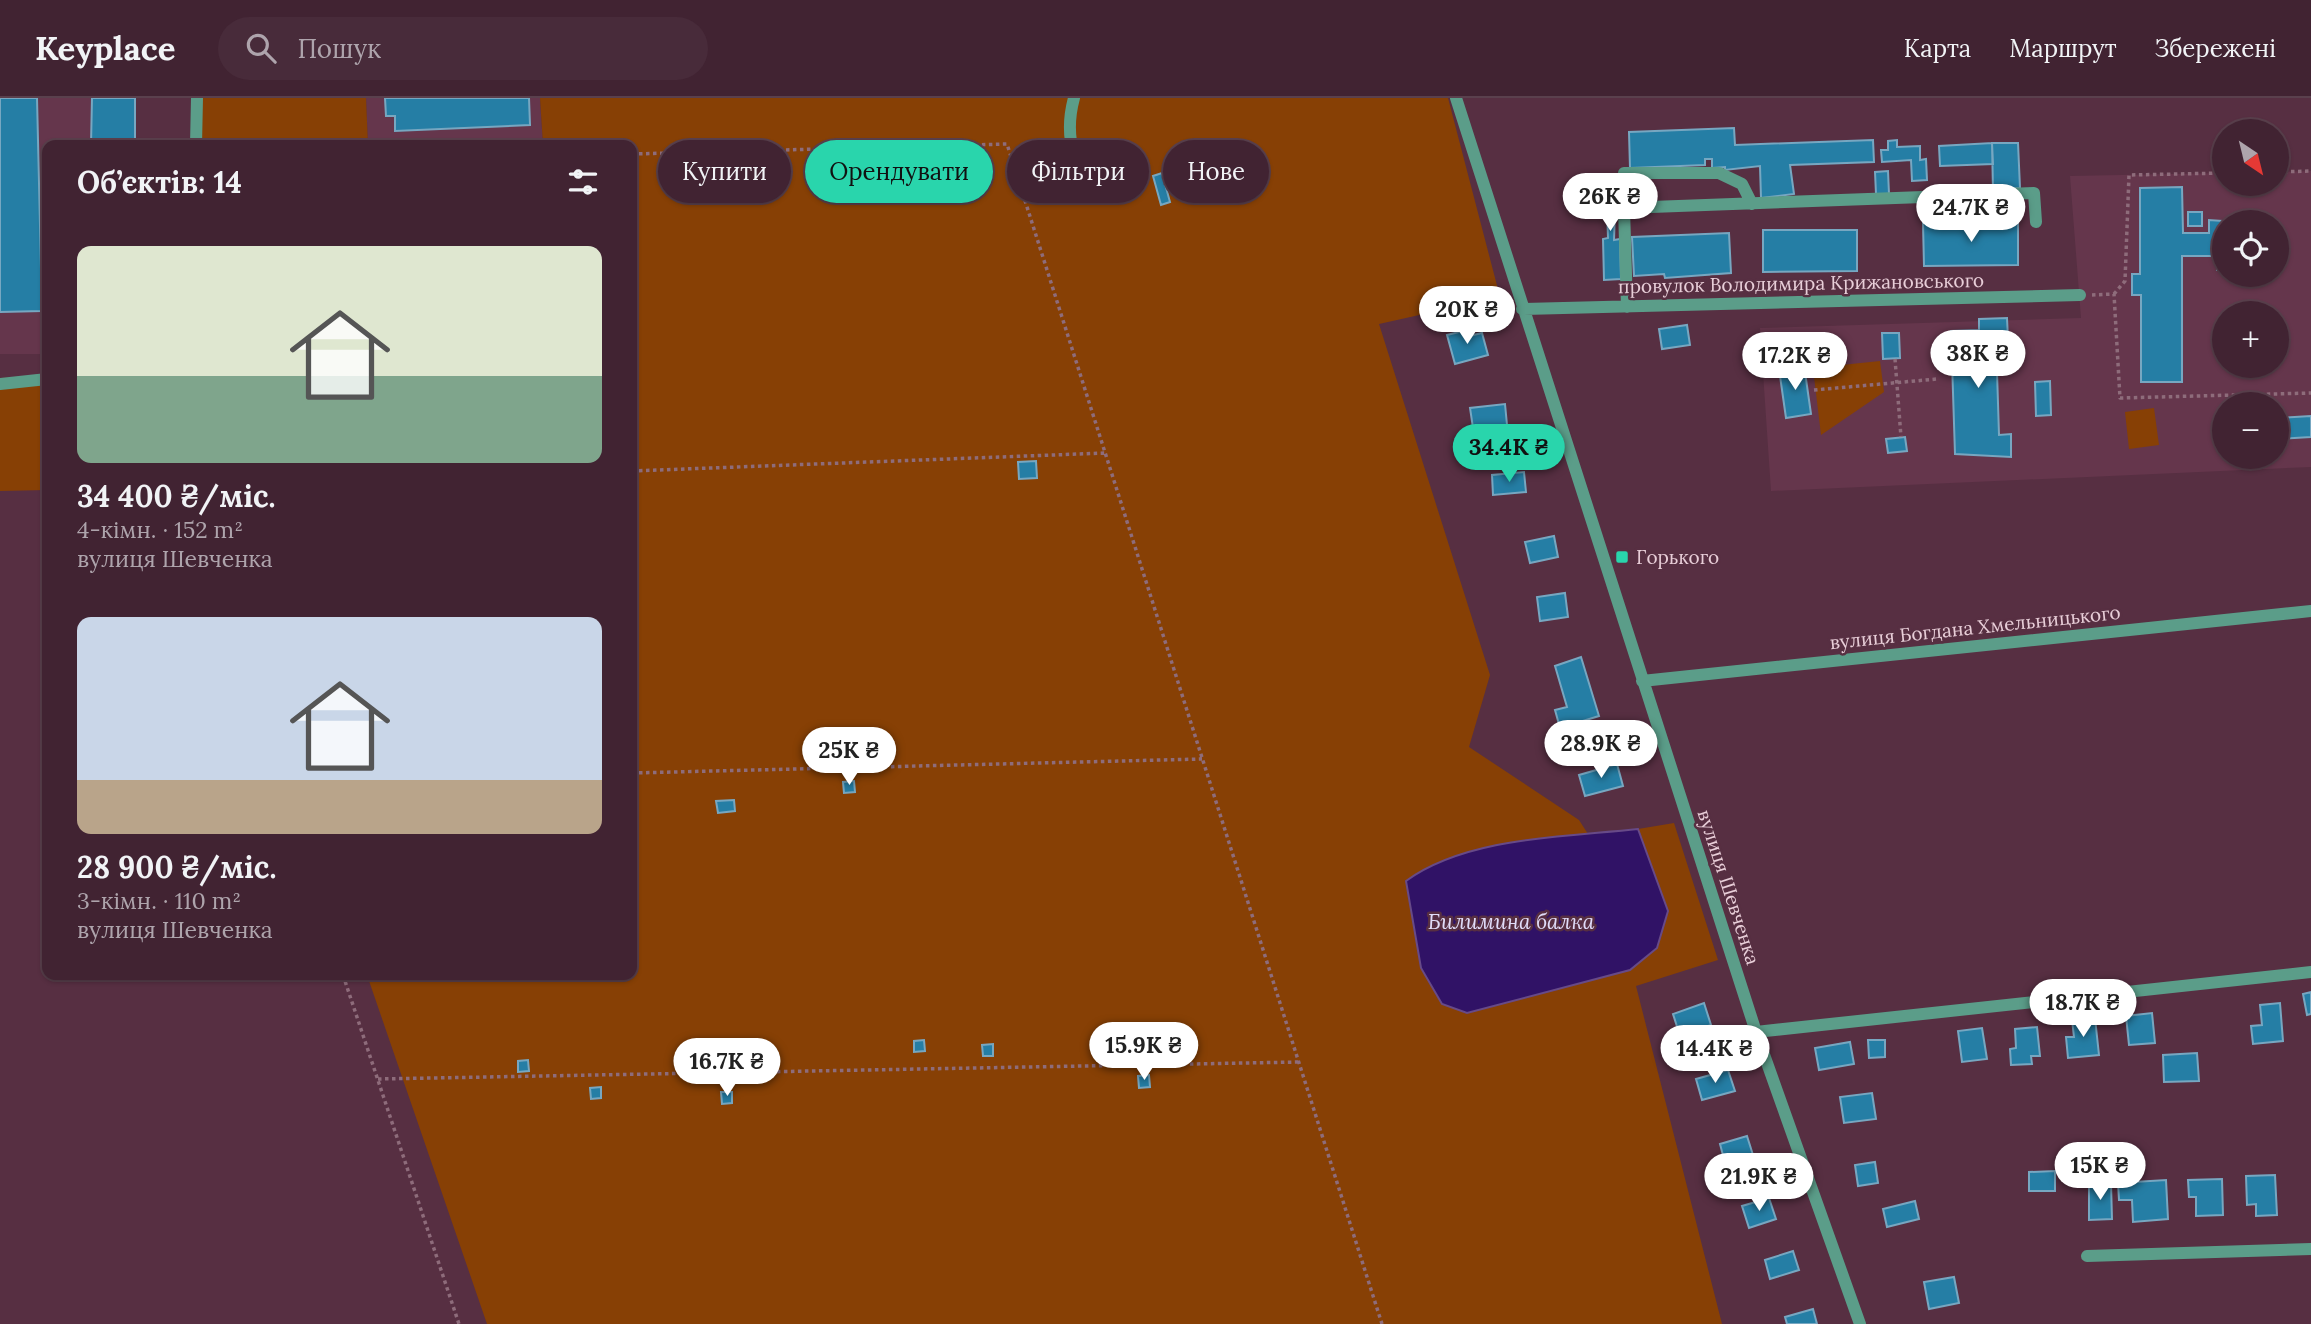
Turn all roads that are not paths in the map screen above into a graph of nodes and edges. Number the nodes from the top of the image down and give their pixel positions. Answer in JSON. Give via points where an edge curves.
{"nodes":[{"id":1,"x":197,"y":98,"type":"edge"},
{"id":2,"x":1074,"y":98,"type":"edge"},
{"id":3,"x":1456,"y":98,"type":"edge"},
{"id":4,"x":196,"y":140,"type":"edge"},
{"id":5,"x":1071,"y":140,"type":"edge"},
{"id":6,"x":1752,"y":204,"type":"junction"},
{"id":7,"x":1625,"y":208,"type":"junction"},
{"id":8,"x":2036,"y":222,"type":"dead end"},
{"id":9,"x":2080,"y":295,"type":"road end"},
{"id":10,"x":1627,"y":307,"type":"junction"},
{"id":11,"x":1522,"y":309,"type":"junction"},
{"id":12,"x":42,"y":380,"type":"edge"},
{"id":13,"x":0,"y":384,"type":"edge"},
{"id":14,"x":2311,"y":611,"type":"edge"},
{"id":15,"x":1642,"y":681,"type":"junction"},
{"id":16,"x":2311,"y":972,"type":"edge"},
{"id":17,"x":1756,"y":1032,"type":"junction"},
{"id":18,"x":2311,"y":1249,"type":"edge"},
{"id":19,"x":2087,"y":1256,"type":"dead end"},
{"id":20,"x":1860,"y":1324,"type":"edge"}],
"edges":[{"from":1,"to":4,"type":"street"},
{"from":2,"to":5,"type":"street"},
{"from":3,"to":11,"type":"street","name":"вулиця Шевченка"},
{"from":6,"to":7,"type":"street"},
{"from":6,"to":7,"type":"street","via":[[1742,184],[1719,173],[1625,173]]},
{"from":6,"to":8,"type":"street","via":[[2034,194]]},
{"from":7,"to":10,"type":"street"},
{"from":9,"to":10,"type":"street","name":"провулок Володимира Крижановського"},
{"from":10,"to":11,"type":"street","name":"провулок Володимира Крижановського"},
{"from":11,"to":15,"type":"street","name":"вулиця Шевченка"},
{"from":12,"to":13,"type":"street"},
{"from":14,"to":15,"type":"street","name":"вулиця Богдана Хмельницького"},
{"from":15,"to":17,"type":"street","name":"вулиця Шевченка"},
{"from":16,"to":17,"type":"street"},
{"from":17,"to":20,"type":"street","name":"вулиця Шевченка"},
{"from":18,"to":19,"type":"street"}]}
